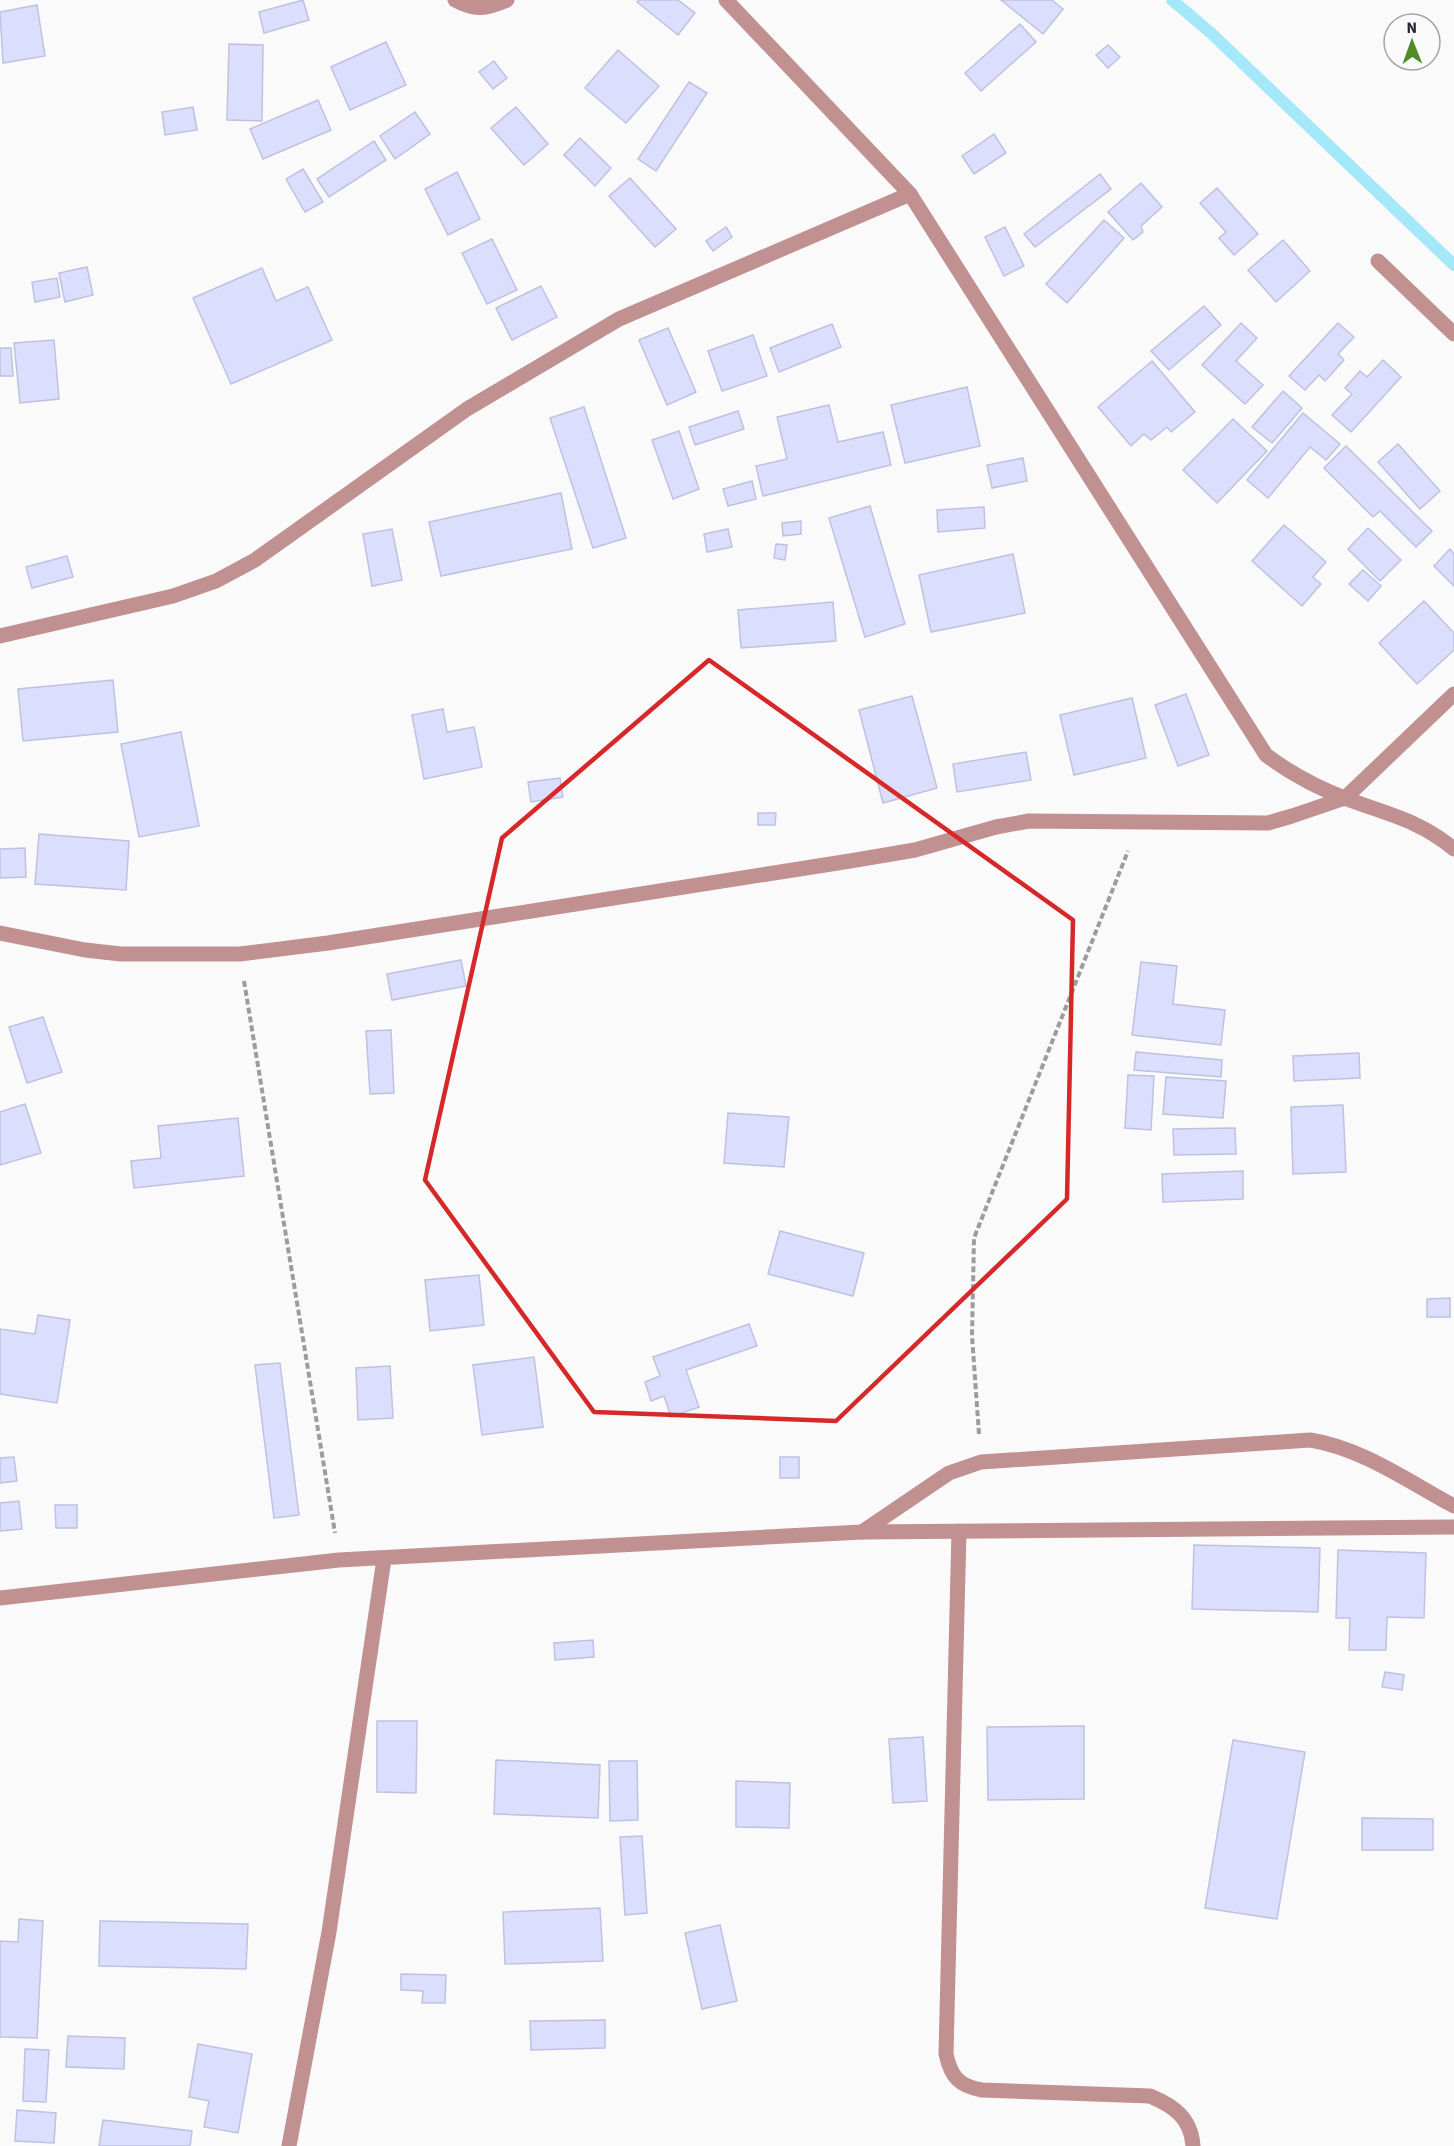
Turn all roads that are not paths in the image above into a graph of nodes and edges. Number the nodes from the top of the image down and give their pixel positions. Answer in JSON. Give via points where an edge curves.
{"nodes":[{"id":1,"x":454,"y":0,"type":"edge"},
{"id":2,"x":507,"y":0,"type":"edge"},
{"id":3,"x":726,"y":0,"type":"edge"},
{"id":4,"x":910,"y":194,"type":"junction"},
{"id":5,"x":1378,"y":261,"type":"dead end"},
{"id":6,"x":1454,"y":334,"type":"edge"},
{"id":7,"x":0,"y":636,"type":"edge"},
{"id":8,"x":1454,"y":694,"type":"edge"},
{"id":9,"x":1345,"y":798,"type":"junction"},
{"id":10,"x":1454,"y":849,"type":"edge"},
{"id":11,"x":0,"y":933,"type":"edge"},
{"id":12,"x":1454,"y":1506,"type":"edge"},
{"id":13,"x":1454,"y":1527,"type":"edge"},
{"id":14,"x":959,"y":1531,"type":"junction"},
{"id":15,"x":862,"y":1532,"type":"junction"},
{"id":16,"x":384,"y":1559,"type":"junction"},
{"id":17,"x":0,"y":1598,"type":"edge"},
{"id":18,"x":289,"y":2146,"type":"edge"},
{"id":19,"x":1194,"y":2146,"type":"edge"}],
"edges":[{"from":1,"to":2,"type":"street","via":[[470,9],[486,9]]},
{"from":3,"to":4,"type":"street"},
{"from":4,"to":7,"type":"street","via":[[619,319],[467,409],[255,560],[216,581],[173,596]]},
{"from":4,"to":9,"type":"street","via":[[1266,755],[1286,770]]},
{"from":5,"to":6,"type":"street"},
{"from":8,"to":9,"type":"street"},
{"from":9,"to":10,"type":"street","via":[[1436,833]]},
{"from":9,"to":11,"type":"street","via":[[1268,823],[1029,821],[915,850],[850,861],[240,954],[121,954]]},
{"from":12,"to":15,"type":"street","via":[[1335,1444],[1310,1440],[981,1462],[949,1473]]},
{"from":13,"to":14,"type":"street"},
{"from":14,"to":15,"type":"street"},
{"from":14,"to":19,"type":"street","via":[[946,2055],[950,2073],[964,2087],[982,2090],[1150,2096],[1184,2115]]},
{"from":15,"to":16,"type":"street"},
{"from":16,"to":17,"type":"street","via":[[339,1560]]},
{"from":16,"to":18,"type":"street","via":[[329,1932]]}]}
